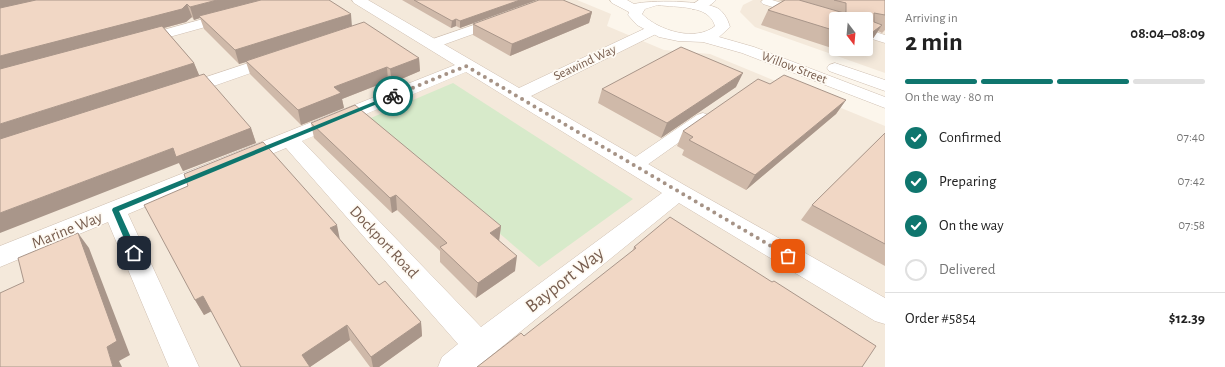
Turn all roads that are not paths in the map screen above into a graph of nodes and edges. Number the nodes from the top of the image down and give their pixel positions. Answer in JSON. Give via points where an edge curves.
{"nodes":[{"id":1,"x":287,"y":0,"type":"edge"},
{"id":2,"x":359,"y":0,"type":"edge"},
{"id":3,"x":617,"y":0,"type":"edge"},
{"id":4,"x":655,"y":1,"type":"edge"},
{"id":5,"x":767,"y":2,"type":"dead end"},
{"id":6,"x":703,"y":3,"type":"edge"},
{"id":7,"x":635,"y":10,"type":"junction"},
{"id":8,"x":511,"y":16,"type":"edge"},
{"id":9,"x":393,"y":20,"type":"junction"},
{"id":10,"x":829,"y":22,"type":"edge"},
{"id":11,"x":370,"y":28,"type":"edge"},
{"id":12,"x":733,"y":28,"type":"junction"},
{"id":13,"x":653,"y":30,"type":"junction"},
{"id":14,"x":873,"y":35,"type":"edge"},
{"id":15,"x":702,"y":37,"type":"junction"},
{"id":16,"x":885,"y":39,"type":"edge"},
{"id":17,"x":128,"y":44,"type":"edge"},
{"id":18,"x":432,"y":44,"type":"junction"},
{"id":19,"x":295,"y":53,"type":"edge"},
{"id":20,"x":466,"y":66,"type":"junction"},
{"id":21,"x":885,"y":86,"type":"edge"},
{"id":22,"x":166,"y":96,"type":"edge"},
{"id":23,"x":517,"y":96,"type":"junction"},
{"id":24,"x":885,"y":103,"type":"edge"},
{"id":25,"x":717,"y":108,"type":"edge"},
{"id":26,"x":289,"y":138,"type":"junction"},
{"id":27,"x":634,"y":166,"type":"junction"},
{"id":28,"x":678,"y":192,"type":"junction"},
{"id":29,"x":115,"y":210,"type":"junction"},
{"id":30,"x":0,"y":257,"type":"edge"},
{"id":31,"x":885,"y":312,"type":"edge"},
{"id":32,"x":479,"y":346,"type":"junction"},
{"id":33,"x":184,"y":367,"type":"edge"},
{"id":34,"x":453,"y":367,"type":"edge"}],
"edges":[{"from":1,"to":17,"type":"street"},
{"from":2,"to":9,"type":"street"},
{"from":3,"to":7,"type":"street"},
{"from":4,"to":6,"type":"street","name":"Willow Street"},
{"from":4,"to":7,"type":"street"},
{"from":5,"to":10,"type":"lane"},
{"from":6,"to":12,"type":"street","name":"Willow Street"},
{"from":7,"to":13,"type":"street","via":[[638,21]]},
{"from":8,"to":18,"type":"lane"},
{"from":9,"to":11,"type":"street"},
{"from":9,"to":18,"type":"street"},
{"from":12,"to":15,"type":"street","via":[[723,27],[720,32]]},
{"from":12,"to":21,"type":"street","name":"Willow Street","via":[[762,42]]},
{"from":13,"to":15,"type":"street","via":[[678,36]]},
{"from":13,"to":23,"type":"street","name":"Seawind Way"},
{"from":14,"to":16,"type":"lane"},
{"from":15,"to":24,"type":"street","name":"Willow Street","via":[[748,50]]},
{"from":18,"to":20,"type":"street"},
{"from":19,"to":22,"type":"street"},
{"from":20,"to":23,"type":"street"},
{"from":20,"to":26,"type":"street","name":"Marine Way"},
{"from":23,"to":27,"type":"street"},
{"from":25,"to":27,"type":"lane"},
{"from":26,"to":29,"type":"street","name":"Marine Way"},
{"from":26,"to":32,"type":"street","name":"Dockport Road"},
{"from":27,"to":28,"type":"street"},
{"from":28,"to":31,"type":"street"},
{"from":28,"to":32,"type":"street","name":"Bayport Way"},
{"from":29,"to":30,"type":"street","name":"Marine Way"},
{"from":29,"to":33,"type":"street"},
{"from":32,"to":34,"type":"street","name":"Bayport Way"}]}
